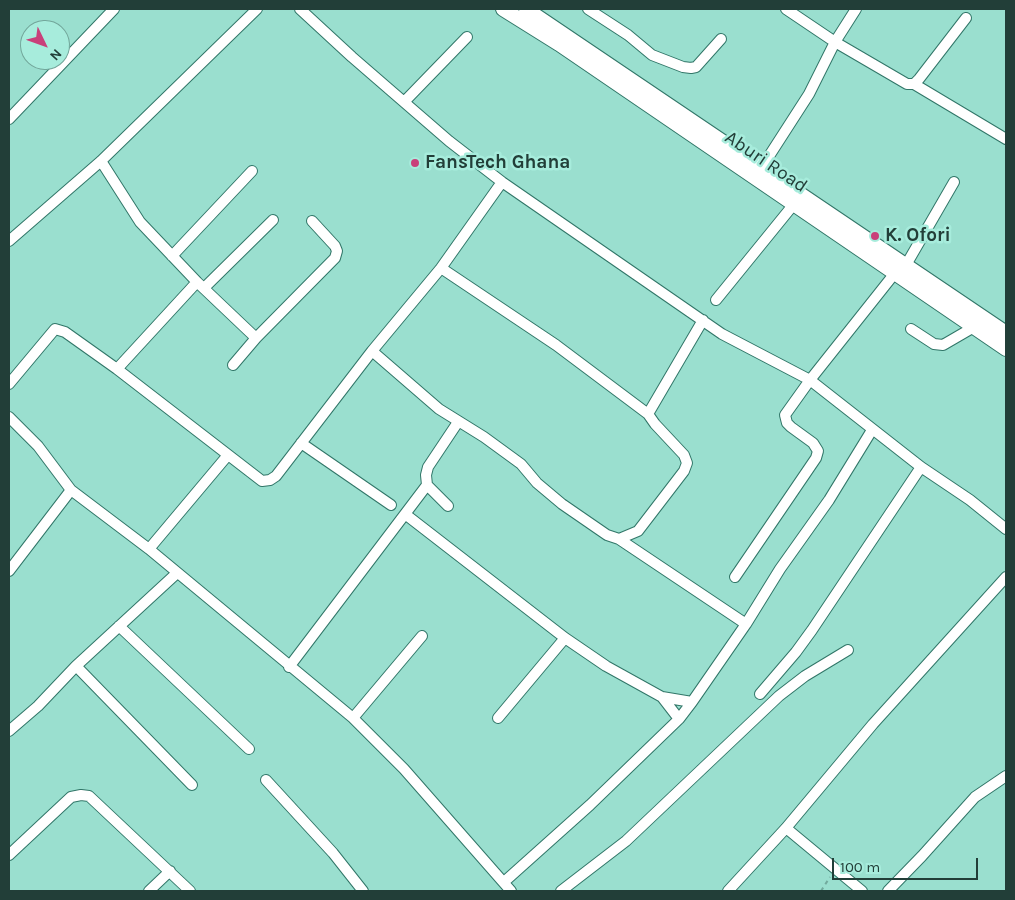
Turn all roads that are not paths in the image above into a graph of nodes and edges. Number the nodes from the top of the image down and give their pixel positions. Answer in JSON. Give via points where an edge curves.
{"nodes":[{"id":1,"x":114,"y":9,"type":"edge"},
{"id":2,"x":257,"y":9,"type":"edge"},
{"id":3,"x":300,"y":9,"type":"edge"},
{"id":4,"x":504,"y":9,"type":"edge"},
{"id":5,"x":588,"y":9,"type":"edge"},
{"id":6,"x":786,"y":9,"type":"edge"},
{"id":7,"x":856,"y":9,"type":"edge"},
{"id":8,"x":535,"y":11,"type":"edge"},
{"id":9,"x":966,"y":18,"type":"dead end"},
{"id":10,"x":467,"y":37,"type":"dead end"},
{"id":11,"x":720,"y":40,"type":"dead end"},
{"id":12,"x":835,"y":42,"type":"junction"},
{"id":13,"x":914,"y":84,"type":"junction"},
{"id":14,"x":404,"y":102,"type":"junction"},
{"id":15,"x":9,"y":119,"type":"edge"},
{"id":16,"x":1006,"y":139,"type":"edge"},
{"id":17,"x":101,"y":161,"type":"junction"},
{"id":18,"x":762,"y":167,"type":"junction"},
{"id":19,"x":252,"y":171,"type":"dead end"},
{"id":20,"x":502,"y":182,"type":"junction"},
{"id":21,"x":954,"y":182,"type":"dead end"},
{"id":22,"x":794,"y":204,"type":"junction"},
{"id":23,"x":273,"y":220,"type":"dead end"},
{"id":24,"x":312,"y":221,"type":"dead end"},
{"id":25,"x":9,"y":241,"type":"edge"},
{"id":26,"x":172,"y":256,"type":"junction"},
{"id":27,"x":441,"y":268,"type":"junction"},
{"id":28,"x":901,"y":269,"type":"junction"},
{"id":29,"x":200,"y":285,"type":"junction"},
{"id":30,"x":716,"y":300,"type":"dead end"},
{"id":31,"x":703,"y":320,"type":"junction"},
{"id":32,"x":974,"y":327,"type":"junction"},
{"id":33,"x":911,"y":329,"type":"dead end"},
{"id":34,"x":1006,"y":333,"type":"edge"},
{"id":35,"x":256,"y":338,"type":"junction"},
{"id":36,"x":1006,"y":348,"type":"edge"},
{"id":37,"x":372,"y":351,"type":"junction"},
{"id":38,"x":233,"y":365,"type":"dead end"},
{"id":39,"x":117,"y":369,"type":"junction"},
{"id":40,"x":810,"y":380,"type":"junction"},
{"id":41,"x":9,"y":384,"type":"edge"},
{"id":42,"x":648,"y":414,"type":"junction"},
{"id":43,"x":10,"y":419,"type":"edge"},
{"id":44,"x":458,"y":422,"type":"junction"},
{"id":45,"x":872,"y":430,"type":"junction"},
{"id":46,"x":302,"y":443,"type":"junction"},
{"id":47,"x":228,"y":455,"type":"junction"},
{"id":48,"x":921,"y":468,"type":"junction"},
{"id":49,"x":427,"y":485,"type":"junction"},
{"id":50,"x":71,"y":490,"type":"junction"},
{"id":51,"x":391,"y":505,"type":"dead end"},
{"id":52,"x":448,"y":506,"type":"dead end"},
{"id":53,"x":405,"y":514,"type":"junction"},
{"id":54,"x":1006,"y":529,"type":"edge"},
{"id":55,"x":619,"y":539,"type":"junction"},
{"id":56,"x":149,"y":549,"type":"junction"},
{"id":57,"x":9,"y":571,"type":"edge"},
{"id":58,"x":177,"y":573,"type":"junction"},
{"id":59,"x":735,"y":577,"type":"dead end"},
{"id":60,"x":1006,"y":577,"type":"edge"},
{"id":61,"x":746,"y":624,"type":"junction"},
{"id":62,"x":119,"y":626,"type":"junction"},
{"id":63,"x":422,"y":636,"type":"dead end"},
{"id":64,"x":565,"y":638,"type":"junction"},
{"id":65,"x":848,"y":650,"type":"dead end"},
{"id":66,"x":76,"y":666,"type":"junction"},
{"id":67,"x":289,"y":667,"type":"junction"},
{"id":68,"x":760,"y":694,"type":"dead end"},
{"id":69,"x":662,"y":697,"type":"junction"},
{"id":70,"x":692,"y":702,"type":"junction"},
{"id":71,"x":353,"y":718,"type":"junction"},
{"id":72,"x":498,"y":718,"type":"dead end"},
{"id":73,"x":679,"y":719,"type":"junction"},
{"id":74,"x":9,"y":730,"type":"edge"},
{"id":75,"x":249,"y":749,"type":"dead end"},
{"id":76,"x":1006,"y":776,"type":"edge"},
{"id":77,"x":266,"y":780,"type":"dead end"},
{"id":78,"x":192,"y":785,"type":"dead end"},
{"id":79,"x":786,"y":828,"type":"junction"},
{"id":80,"x":9,"y":855,"type":"edge"},
{"id":81,"x":170,"y":871,"type":"junction"},
{"id":82,"x":504,"y":882,"type":"junction"},
{"id":83,"x":149,"y":891,"type":"edge"},
{"id":84,"x":190,"y":891,"type":"edge"},
{"id":85,"x":363,"y":891,"type":"edge"},
{"id":86,"x":511,"y":891,"type":"edge"},
{"id":87,"x":564,"y":891,"type":"edge"},
{"id":88,"x":728,"y":891,"type":"edge"},
{"id":89,"x":862,"y":891,"type":"edge"},
{"id":90,"x":888,"y":891,"type":"edge"}],
"edges":[{"from":1,"to":15,"type":"street"},
{"from":2,"to":17,"type":"street"},
{"from":3,"to":14,"type":"street"},
{"from":4,"to":22,"type":"highway","name":"Aburi Road"},
{"from":5,"to":11,"type":"street","via":[[652,55],[683,67],[696,67]]},
{"from":6,"to":12,"type":"street"},
{"from":7,"to":12,"type":"street"},
{"from":8,"to":18,"type":"highway","name":"Aburi Road"},
{"from":9,"to":13,"type":"street"},
{"from":10,"to":14,"type":"street"},
{"from":12,"to":13,"type":"street","via":[[908,84]]},
{"from":12,"to":18,"type":"street","via":[[809,94]]},
{"from":13,"to":16,"type":"street"},
{"from":14,"to":20,"type":"street"},
{"from":17,"to":25,"type":"street"},
{"from":17,"to":26,"type":"street","via":[[140,222]]},
{"from":18,"to":28,"type":"highway","name":"Aburi Road"},
{"from":19,"to":26,"type":"street"},
{"from":20,"to":27,"type":"street"},
{"from":20,"to":31,"type":"street"},
{"from":21,"to":28,"type":"street"},
{"from":22,"to":28,"type":"highway","name":"Aburi Road"},
{"from":22,"to":30,"type":"street"},
{"from":23,"to":29,"type":"street"},
{"from":24,"to":35,"type":"street","via":[[335,246],[335,258]]},
{"from":26,"to":29,"type":"street"},
{"from":27,"to":37,"type":"street"},
{"from":27,"to":42,"type":"street","via":[[556,345]]},
{"from":28,"to":32,"type":"highway","name":"Aburi Road"},
{"from":28,"to":34,"type":"highway","name":"Aburi Road"},
{"from":28,"to":40,"type":"street"},
{"from":29,"to":35,"type":"street"},
{"from":29,"to":39,"type":"street"},
{"from":31,"to":40,"type":"street","via":[[722,334]]},
{"from":31,"to":42,"type":"street"},
{"from":32,"to":33,"type":"street","via":[[944,345],[934,344]]},
{"from":32,"to":36,"type":"highway","name":"Aburi Road"},
{"from":35,"to":38,"type":"street"},
{"from":37,"to":44,"type":"street"},
{"from":37,"to":46,"type":"street"},
{"from":39,"to":41,"type":"street","via":[[66,332],[55,329]]},
{"from":39,"to":47,"type":"street"},
{"from":40,"to":45,"type":"street"},
{"from":40,"to":59,"type":"street","via":[[785,416],[791,427],[813,443],[818,450],[816,458]]},
{"from":42,"to":55,"type":"street","via":[[684,455],[687,464],[638,531]]},
{"from":43,"to":50,"type":"street","via":[[38,446]]},
{"from":44,"to":49,"type":"street","via":[[428,468]]},
{"from":44,"to":55,"type":"street","via":[[521,464],[562,504],[607,535]]},
{"from":45,"to":48,"type":"street"},
{"from":45,"to":61,"type":"street"},
{"from":46,"to":47,"type":"street","via":[[270,480],[262,481]]},
{"from":46,"to":51,"type":"street"},
{"from":47,"to":56,"type":"street"},
{"from":48,"to":54,"type":"street","via":[[970,500]]},
{"from":48,"to":68,"type":"street","via":[[812,630]]},
{"from":49,"to":52,"type":"street"},
{"from":49,"to":53,"type":"street"},
{"from":50,"to":56,"type":"street"},
{"from":50,"to":57,"type":"street"},
{"from":53,"to":64,"type":"street"},
{"from":53,"to":67,"type":"street"},
{"from":55,"to":61,"type":"street"},
{"from":56,"to":58,"type":"street"},
{"from":58,"to":62,"type":"street"},
{"from":58,"to":67,"type":"street"},
{"from":60,"to":79,"type":"street","via":[[873,724]]},
{"from":61,"to":70,"type":"street"},
{"from":62,"to":66,"type":"street"},
{"from":62,"to":75,"type":"street"},
{"from":63,"to":71,"type":"street"},
{"from":64,"to":69,"type":"street","via":[[606,666]]},
{"from":64,"to":72,"type":"street"},
{"from":65,"to":87,"type":"street","via":[[779,696],[626,841]]},
{"from":66,"to":74,"type":"street","via":[[38,706]]},
{"from":66,"to":78,"type":"street"},
{"from":67,"to":71,"type":"street"},
{"from":69,"to":70,"type":"street"},
{"from":69,"to":73,"type":"street"},
{"from":70,"to":73,"type":"street"},
{"from":71,"to":82,"type":"street","via":[[404,769]]},
{"from":73,"to":82,"type":"street"},
{"from":76,"to":90,"type":"street","via":[[975,797]]},
{"from":77,"to":85,"type":"street"},
{"from":79,"to":88,"type":"street"},
{"from":79,"to":89,"type":"street"},
{"from":80,"to":81,"type":"street","via":[[72,797],[81,795],[89,796]]},
{"from":81,"to":83,"type":"street"},
{"from":81,"to":84,"type":"street"},
{"from":82,"to":86,"type":"street"}]}
